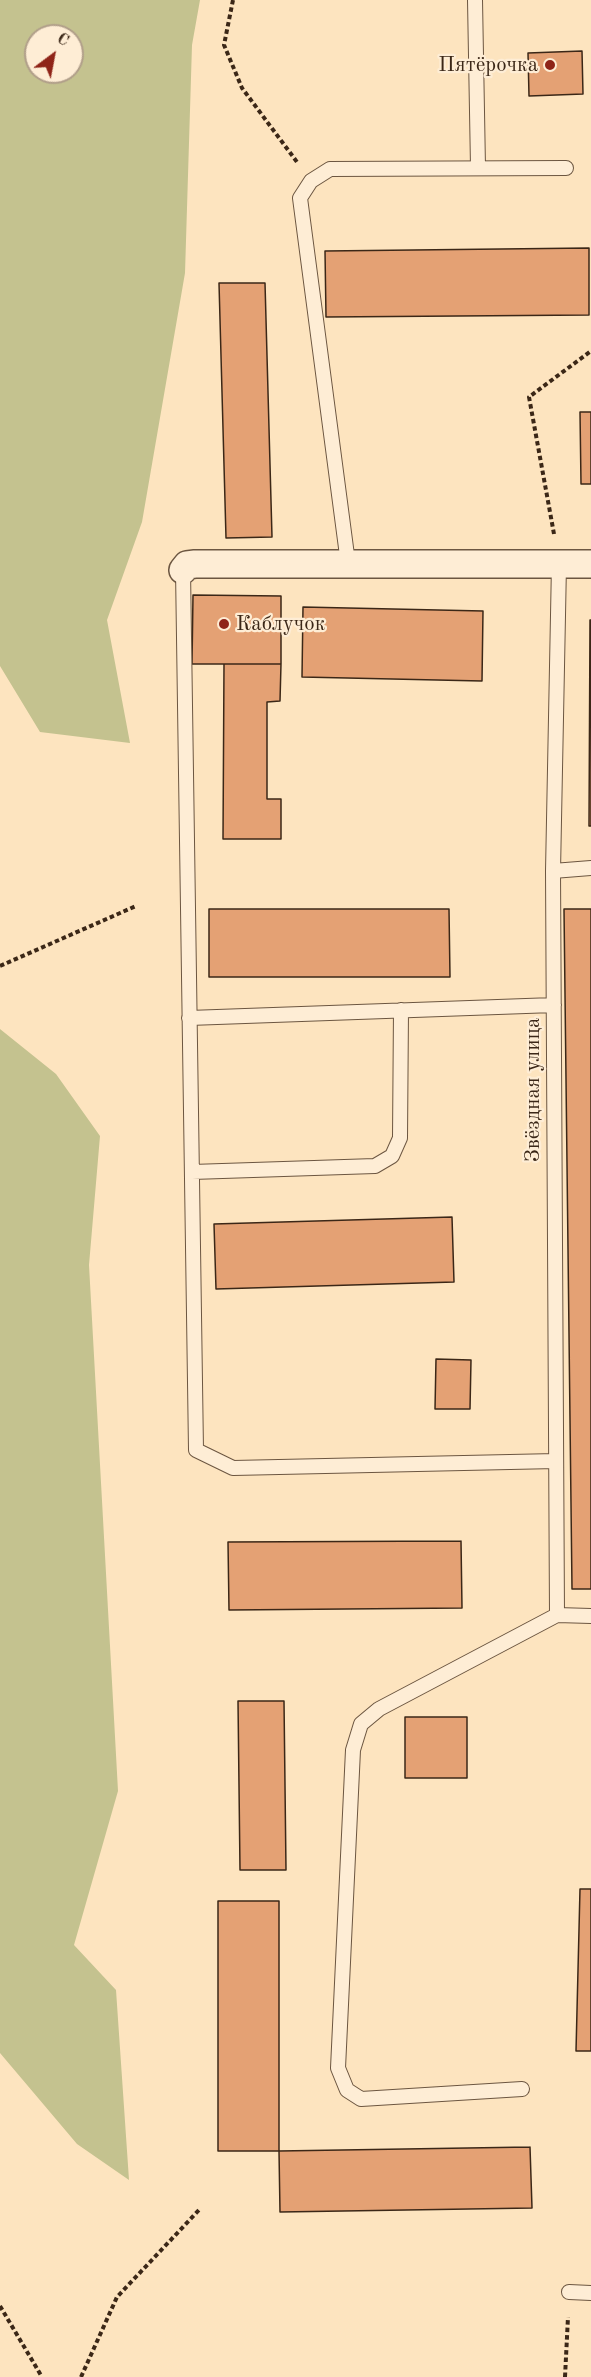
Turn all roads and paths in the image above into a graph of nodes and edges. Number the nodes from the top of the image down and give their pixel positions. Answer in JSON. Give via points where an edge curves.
{"nodes":[{"id":1,"x":232,"y":0,"type":"edge"},
{"id":2,"x":475,"y":0,"type":"edge"},
{"id":3,"x":478,"y":167,"type":"junction"},
{"id":4,"x":566,"y":168,"type":"dead end"},
{"id":5,"x":311,"y":181,"type":"junction"},
{"id":6,"x":591,"y":351,"type":"edge"},
{"id":7,"x":348,"y":563,"type":"junction"},
{"id":8,"x":559,"y":564,"type":"junction"},
{"id":9,"x":591,"y":564,"type":"edge"},
{"id":10,"x":183,"y":570,"type":"joint"},
{"id":11,"x":591,"y":868,"type":"edge"},
{"id":12,"x":553,"y":871,"type":"junction"},
{"id":13,"x":136,"y":906,"type":"dead end"},
{"id":14,"x":0,"y":966,"type":"edge"},
{"id":15,"x":554,"y":1005,"type":"junction"},
{"id":16,"x":401,"y":1011,"type":"junction"},
{"id":17,"x":189,"y":1018,"type":"junction"},
{"id":18,"x":192,"y":1172,"type":"junction"},
{"id":19,"x":556,"y":1461,"type":"junction"},
{"id":20,"x":557,"y":1615,"type":"junction"},
{"id":21,"x":591,"y":1616,"type":"edge"},
{"id":22,"x":522,"y":2089,"type":"dead end"},
{"id":23,"x":199,"y":2210,"type":"dead end"},
{"id":24,"x":569,"y":2292,"type":"joint"},
{"id":25,"x":591,"y":2293,"type":"edge"},
{"id":26,"x":0,"y":2306,"type":"edge"},
{"id":27,"x":42,"y":2377,"type":"edge"},
{"id":28,"x":81,"y":2377,"type":"edge"},
{"id":29,"x":565,"y":2377,"type":"edge"}],
"edges":[{"from":1,"to":5,"type":"path","via":[[224,45],[242,88]]},
{"from":2,"to":3,"type":"lane"},
{"from":3,"to":4,"type":"lane"},
{"from":3,"to":5,"type":"lane","via":[[330,169]]},
{"from":5,"to":7,"type":"lane","via":[[300,198]]},
{"from":6,"to":8,"type":"path","via":[[529,397]]},
{"from":7,"to":8,"type":"street"},
{"from":7,"to":10,"type":"street","via":[[195,564]]},
{"from":8,"to":9,"type":"street"},
{"from":8,"to":12,"type":"lane","name":"Звёздная улица"},
{"from":10,"to":17,"type":"lane"},
{"from":11,"to":12,"type":"lane"},
{"from":12,"to":15,"type":"lane","name":"Звёздная улица"},
{"from":13,"to":14,"type":"path"},
{"from":15,"to":16,"type":"lane"},
{"from":15,"to":19,"type":"lane","name":"Звёздная улица"},
{"from":16,"to":17,"type":"lane"},
{"from":16,"to":18,"type":"lane","via":[[400,1138],[392,1156],[375,1166]]},
{"from":17,"to":18,"type":"lane"},
{"from":18,"to":19,"type":"lane","via":[[196,1450],[233,1468]]},
{"from":19,"to":20,"type":"lane","name":"Звёздная улица"},
{"from":20,"to":21,"type":"lane"},
{"from":20,"to":22,"type":"lane","via":[[379,1709],[361,1724],[353,1750],[338,2068],[347,2090],[361,2099]]},
{"from":23,"to":28,"type":"path","via":[[117,2297]]},
{"from":24,"to":25,"type":"lane"},
{"from":24,"to":29,"type":"path"},
{"from":26,"to":27,"type":"path"}]}
